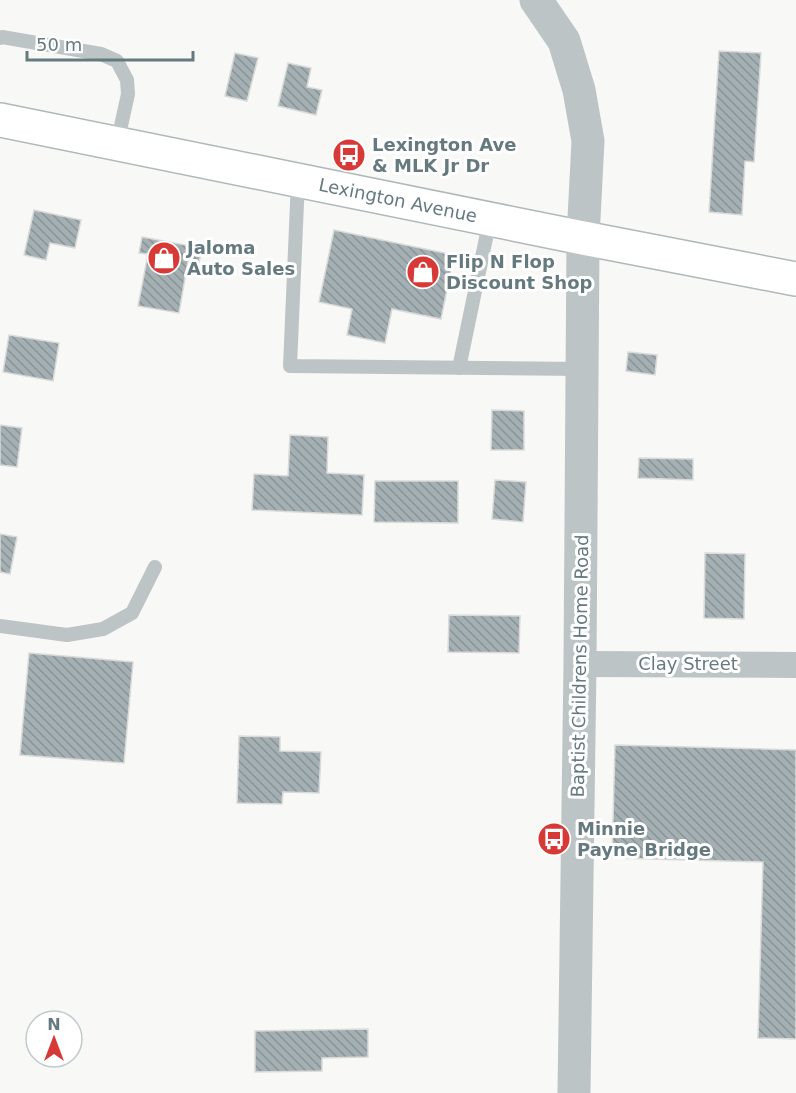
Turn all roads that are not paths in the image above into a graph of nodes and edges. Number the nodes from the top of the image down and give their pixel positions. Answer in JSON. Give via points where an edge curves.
{"nodes":[{"id":1,"x":536,"y":0,"type":"edge"},
{"id":2,"x":0,"y":38,"type":"edge"},
{"id":3,"x":0,"y":120,"type":"edge"},
{"id":4,"x":117,"y":144,"type":"junction"},
{"id":5,"x":298,"y":180,"type":"junction"},
{"id":6,"x":490,"y":219,"type":"junction"},
{"id":7,"x":583,"y":238,"type":"junction"},
{"id":8,"x":796,"y":279,"type":"edge"},
{"id":9,"x":459,"y":368,"type":"junction"},
{"id":10,"x":582,"y":369,"type":"junction"},
{"id":11,"x":154,"y":567,"type":"dead end"},
{"id":12,"x":0,"y":626,"type":"edge"},
{"id":13,"x":580,"y":664,"type":"junction"},
{"id":14,"x":796,"y":665,"type":"edge"},
{"id":15,"x":574,"y":1093,"type":"edge"}],
"edges":[{"from":1,"to":7,"type":"street","name":"Baptist Childrens Home Road","via":[[564,41],[579,90],[588,141]]},
{"from":2,"to":4,"type":"lane","via":[[101,54],[117,61],[127,80],[128,94]]},
{"from":3,"to":4,"type":"main road","name":"Lexington Avenue"},
{"from":4,"to":5,"type":"main road","name":"Lexington Avenue"},
{"from":5,"to":6,"type":"main road","name":"Lexington Avenue"},
{"from":5,"to":9,"type":"lane","via":[[290,366]]},
{"from":6,"to":7,"type":"main road","name":"Lexington Avenue"},
{"from":6,"to":9,"type":"lane"},
{"from":7,"to":8,"type":"main road","name":"Lexington Avenue"},
{"from":7,"to":10,"type":"street","name":"Baptist Childrens Home Road"},
{"from":9,"to":10,"type":"lane"},
{"from":10,"to":13,"type":"street","name":"Baptist Childrens Home Road"},
{"from":11,"to":12,"type":"lane","via":[[132,613],[103,629],[67,635]]},
{"from":13,"to":14,"type":"street","name":"Clay Street"},
{"from":13,"to":15,"type":"street","name":"Baptist Childrens Home Road"}]}
